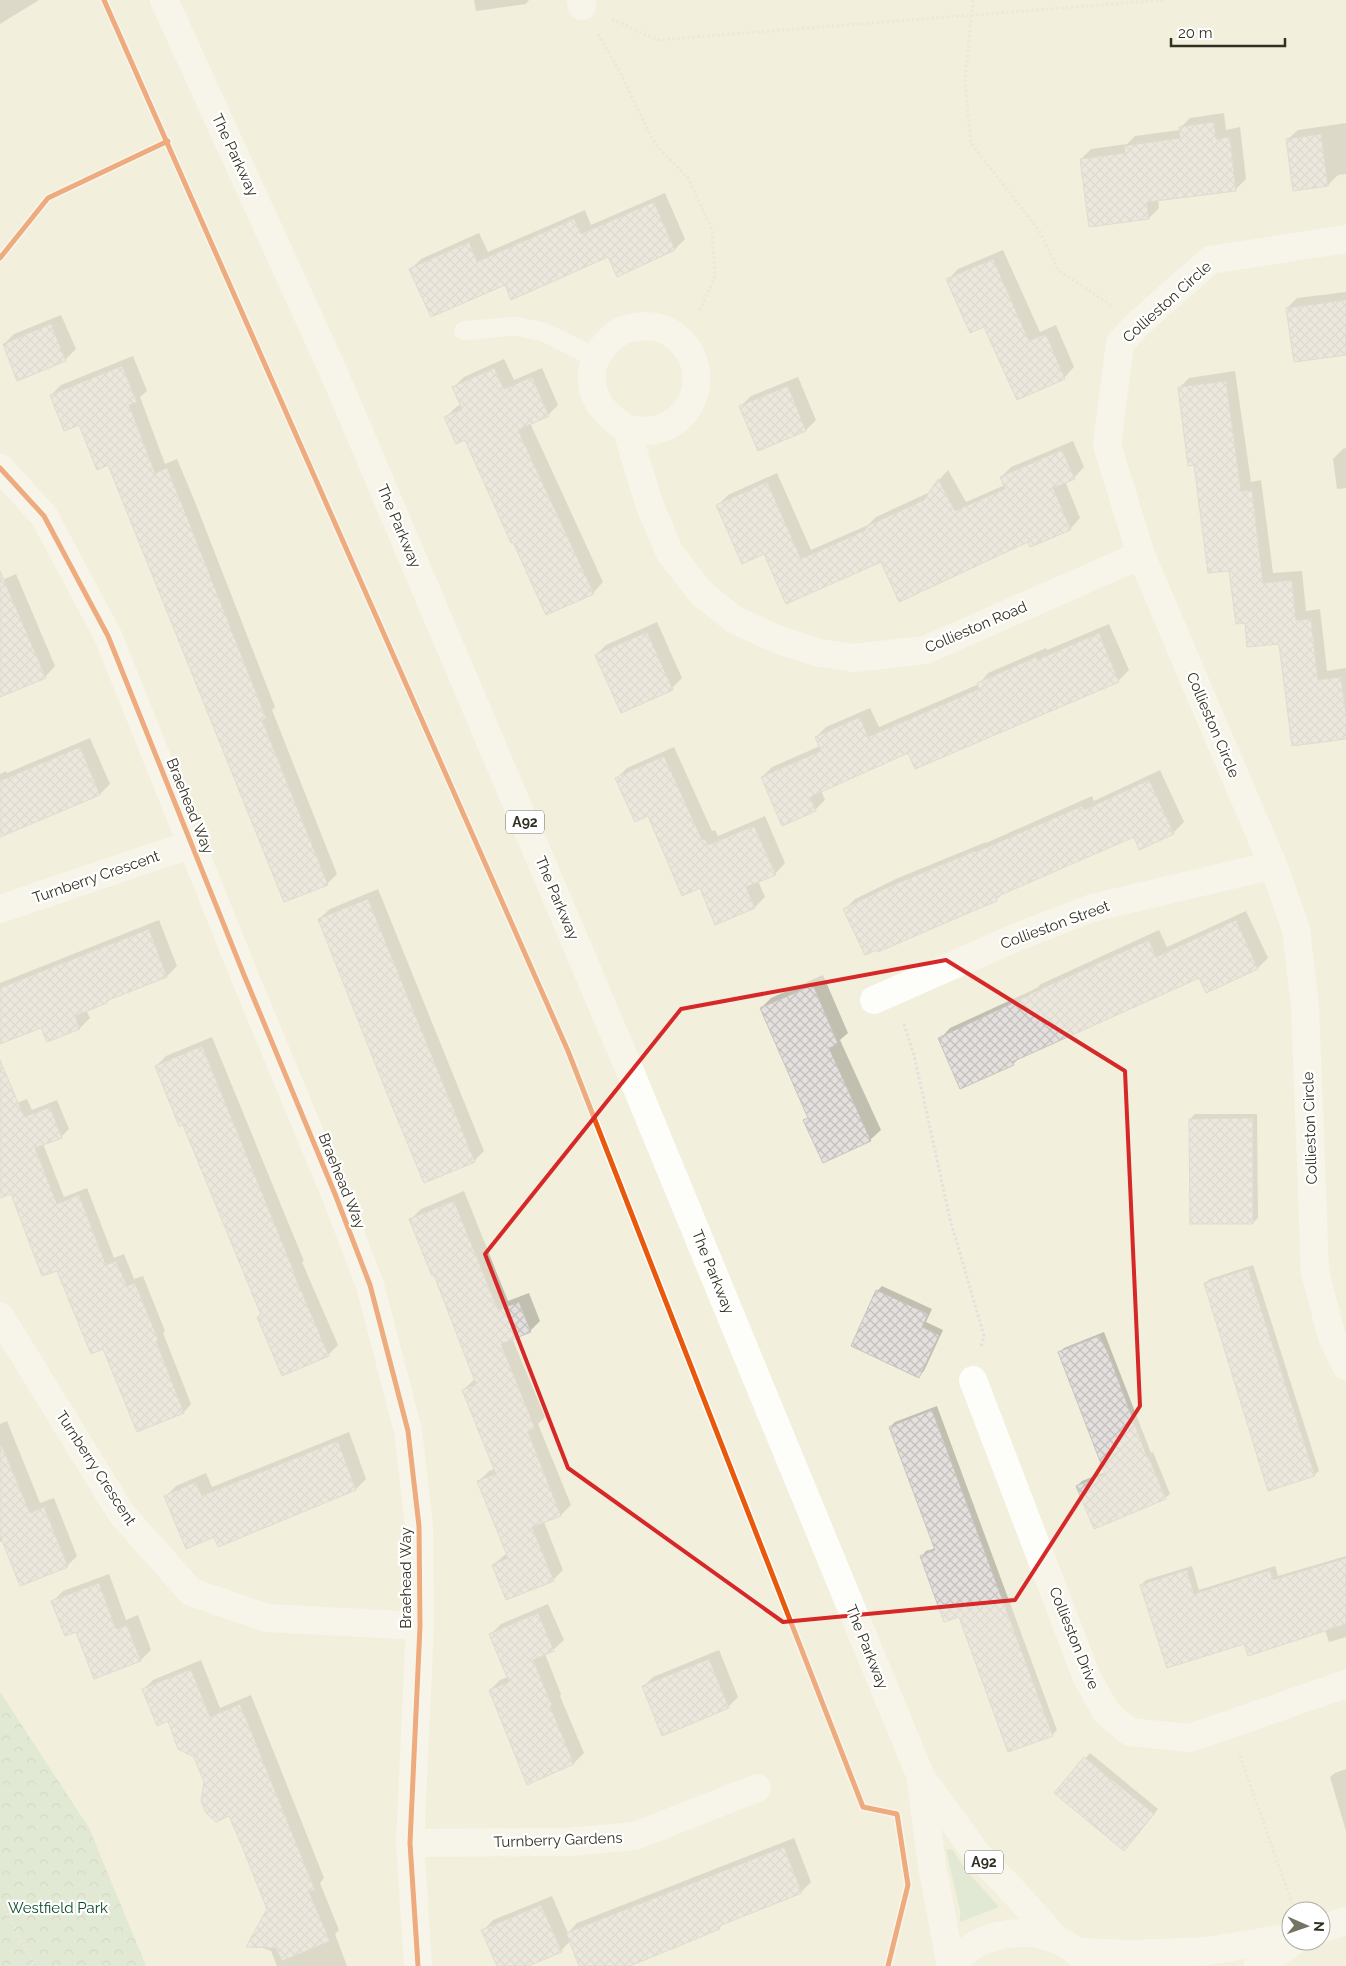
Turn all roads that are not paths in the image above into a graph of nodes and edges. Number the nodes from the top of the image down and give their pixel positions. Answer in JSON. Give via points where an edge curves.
{"nodes":[{"id":1,"x":164,"y":0,"type":"edge"},
{"id":2,"x":1346,"y":239,"type":"edge"},
{"id":3,"x":464,"y":331,"type":"dead end"},
{"id":4,"x":596,"y":358,"type":"junction"},
{"id":5,"x":626,"y":428,"type":"junction"},
{"id":6,"x":0,"y":468,"type":"edge"},
{"id":7,"x":1141,"y":555,"type":"junction"},
{"id":8,"x":192,"y":844,"type":"junction"},
{"id":9,"x":1273,"y":865,"type":"junction"},
{"id":10,"x":0,"y":910,"type":"edge"},
{"id":11,"x":884,"y":996,"type":"road end"},
{"id":12,"x":0,"y":1316,"type":"edge"},
{"id":13,"x":1346,"y":1366,"type":"edge"},
{"id":14,"x":973,"y":1380,"type":"road end"},
{"id":15,"x":420,"y":1626,"type":"junction"},
{"id":16,"x":1346,"y":1684,"type":"edge"},
{"id":17,"x":921,"y":1777,"type":"junction"},
{"id":18,"x":757,"y":1788,"type":"dead end"},
{"id":19,"x":410,"y":1843,"type":"junction"},
{"id":20,"x":1346,"y":1921,"type":"edge"},
{"id":21,"x":1331,"y":1926,"type":"edge"},
{"id":22,"x":1281,"y":1939,"type":"edge"},
{"id":23,"x":1281,"y":1950,"type":"edge"},
{"id":24,"x":1074,"y":1952,"type":"edge"},
{"id":25,"x":418,"y":1966,"type":"edge"},
{"id":26,"x":951,"y":1966,"type":"edge"},
{"id":27,"x":1258,"y":1966,"type":"edge"}],
"edges":[{"from":1,"to":17,"type":"street","name":"The Parkway","number":"A92","via":[[334,373],[627,1064]]},
{"from":2,"to":7,"type":"street","name":"Collieston Circle","via":[[1210,260],[1120,343],[1107,445]]},
{"from":3,"to":4,"type":"lane","via":[[515,326],[544,332]]},
{"from":4,"to":5,"type":"street","via":[[592,374],[593,391],[611,419]]},
{"from":4,"to":5,"type":"street","via":[[618,333],[634,327],[651,326],[667,330],[692,354],[697,372],[696,390],[689,406],[677,420],[662,428],[644,431]]},
{"from":5,"to":7,"type":"street","name":"Collieston Road","via":[[650,506],[670,553],[702,594],[735,620],[820,653],[854,658],[924,650]]},
{"from":6,"to":8,"type":"street","name":"Braehead Way","via":[[44,516],[108,636]]},
{"from":7,"to":9,"type":"street","name":"Collieston Circle"},
{"from":8,"to":10,"type":"street","name":"Turnberry Crescent"},
{"from":8,"to":15,"type":"street","name":"Braehead Way","via":[[370,1285],[408,1431],[419,1526]]},
{"from":9,"to":11,"type":"street","name":"Collieston Street","via":[[1092,908]]},
{"from":9,"to":13,"type":"street","name":"Collieston Circle","via":[[1296,929],[1305,1007],[1314,1272],[1332,1337]]},
{"from":12,"to":15,"type":"street","name":"Turnberry Crescent","via":[[121,1513],[191,1592],[267,1618]]},
{"from":14,"to":16,"type":"street","name":"Collieston Drive","via":[[1087,1678],[1107,1713],[1130,1732],[1190,1738]]},
{"from":15,"to":19,"type":"street","name":"Braehead Way"},
{"from":17,"to":24,"type":"street","name":"The Parkway","number":"A92","via":[[976,1854]]},
{"from":17,"to":26,"type":"street","name":"The Parkway","number":"A92","via":[[932,1866]]},
{"from":18,"to":19,"type":"street","name":"Turnberry Gardens","via":[[635,1836],[569,1842]]},
{"from":19,"to":25,"type":"street","name":"Braehead Way"},
{"from":20,"to":21,"type":"street"},
{"from":22,"to":24,"type":"street","via":[[1208,1951]]},
{"from":23,"to":27,"type":"street"},
{"from":24,"to":26,"type":"street","number":"A92","via":[[1029,1932],[1000,1935],[973,1946]]}]}
